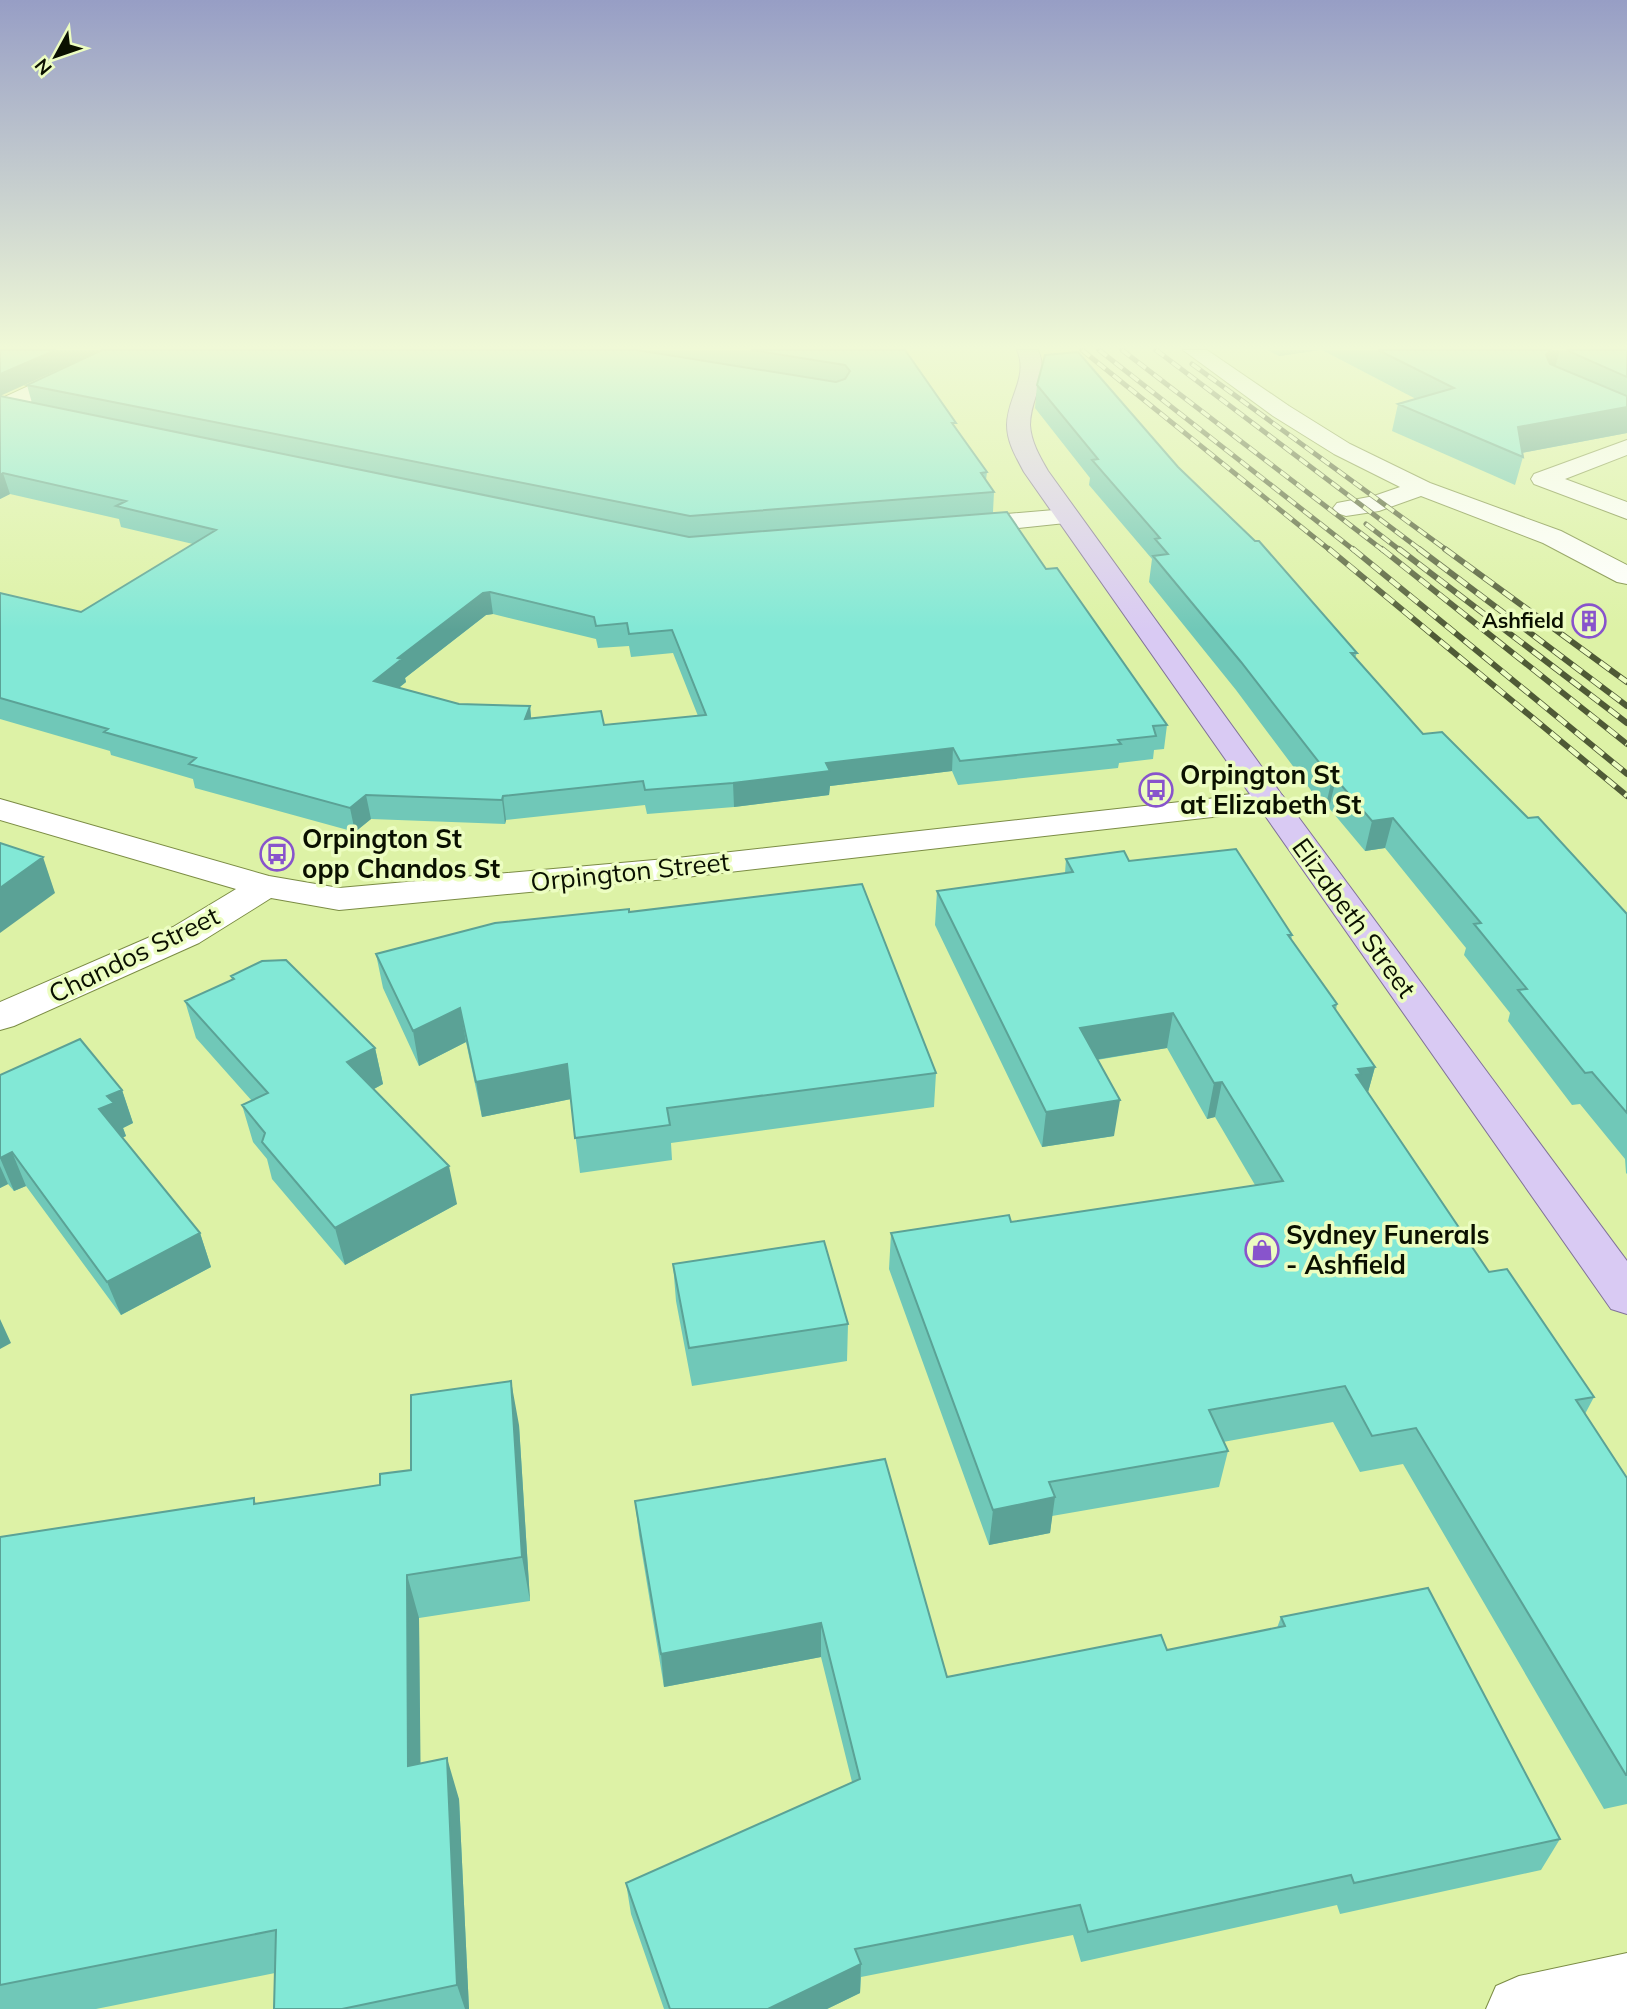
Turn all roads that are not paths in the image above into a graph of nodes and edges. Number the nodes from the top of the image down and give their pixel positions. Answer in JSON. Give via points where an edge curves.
{"nodes":[{"id":1,"x":1022,"y":444,"type":"edge"},
{"id":2,"x":1334,"y":444,"type":"edge"},
{"id":3,"x":1627,"y":447,"type":"edge"},
{"id":4,"x":1421,"y":488,"type":"junction"},
{"id":5,"x":1346,"y":508,"type":"dead end"},
{"id":6,"x":1627,"y":510,"type":"edge"},
{"id":7,"x":1066,"y":517,"type":"junction"},
{"id":8,"x":936,"y":527,"type":"edge"},
{"id":9,"x":1627,"y":576,"type":"edge"},
{"id":10,"x":1270,"y":802,"type":"junction"},
{"id":11,"x":0,"y":809,"type":"edge"},
{"id":12,"x":265,"y":886,"type":"junction"},
{"id":13,"x":0,"y":1017,"type":"edge"},
{"id":14,"x":1627,"y":1296,"type":"edge"},
{"id":15,"x":1627,"y":1984,"type":"edge"},
{"id":16,"x":1520,"y":2009,"type":"edge"}],
"edges":[{"from":1,"to":7,"type":"main road","name":"Elizabeth Street"},
{"from":2,"to":4,"type":"street"},
{"from":3,"to":6,"type":"street","via":[[1543,479]]},
{"from":4,"to":5,"type":"street","via":[[1379,503]]},
{"from":4,"to":9,"type":"street","via":[[1552,537]]},
{"from":7,"to":8,"type":"street"},
{"from":7,"to":10,"type":"main road","name":"Elizabeth Street"},
{"from":10,"to":12,"type":"street","name":"Orpington Street","via":[[369,898],[328,898]]},
{"from":10,"to":14,"type":"main road","name":"Elizabeth Street"},
{"from":11,"to":12,"type":"street","name":"Orpington Street"},
{"from":12,"to":13,"type":"street","name":"Chandos Street","via":[[186,936]]},
{"from":15,"to":16,"type":"street"}]}
